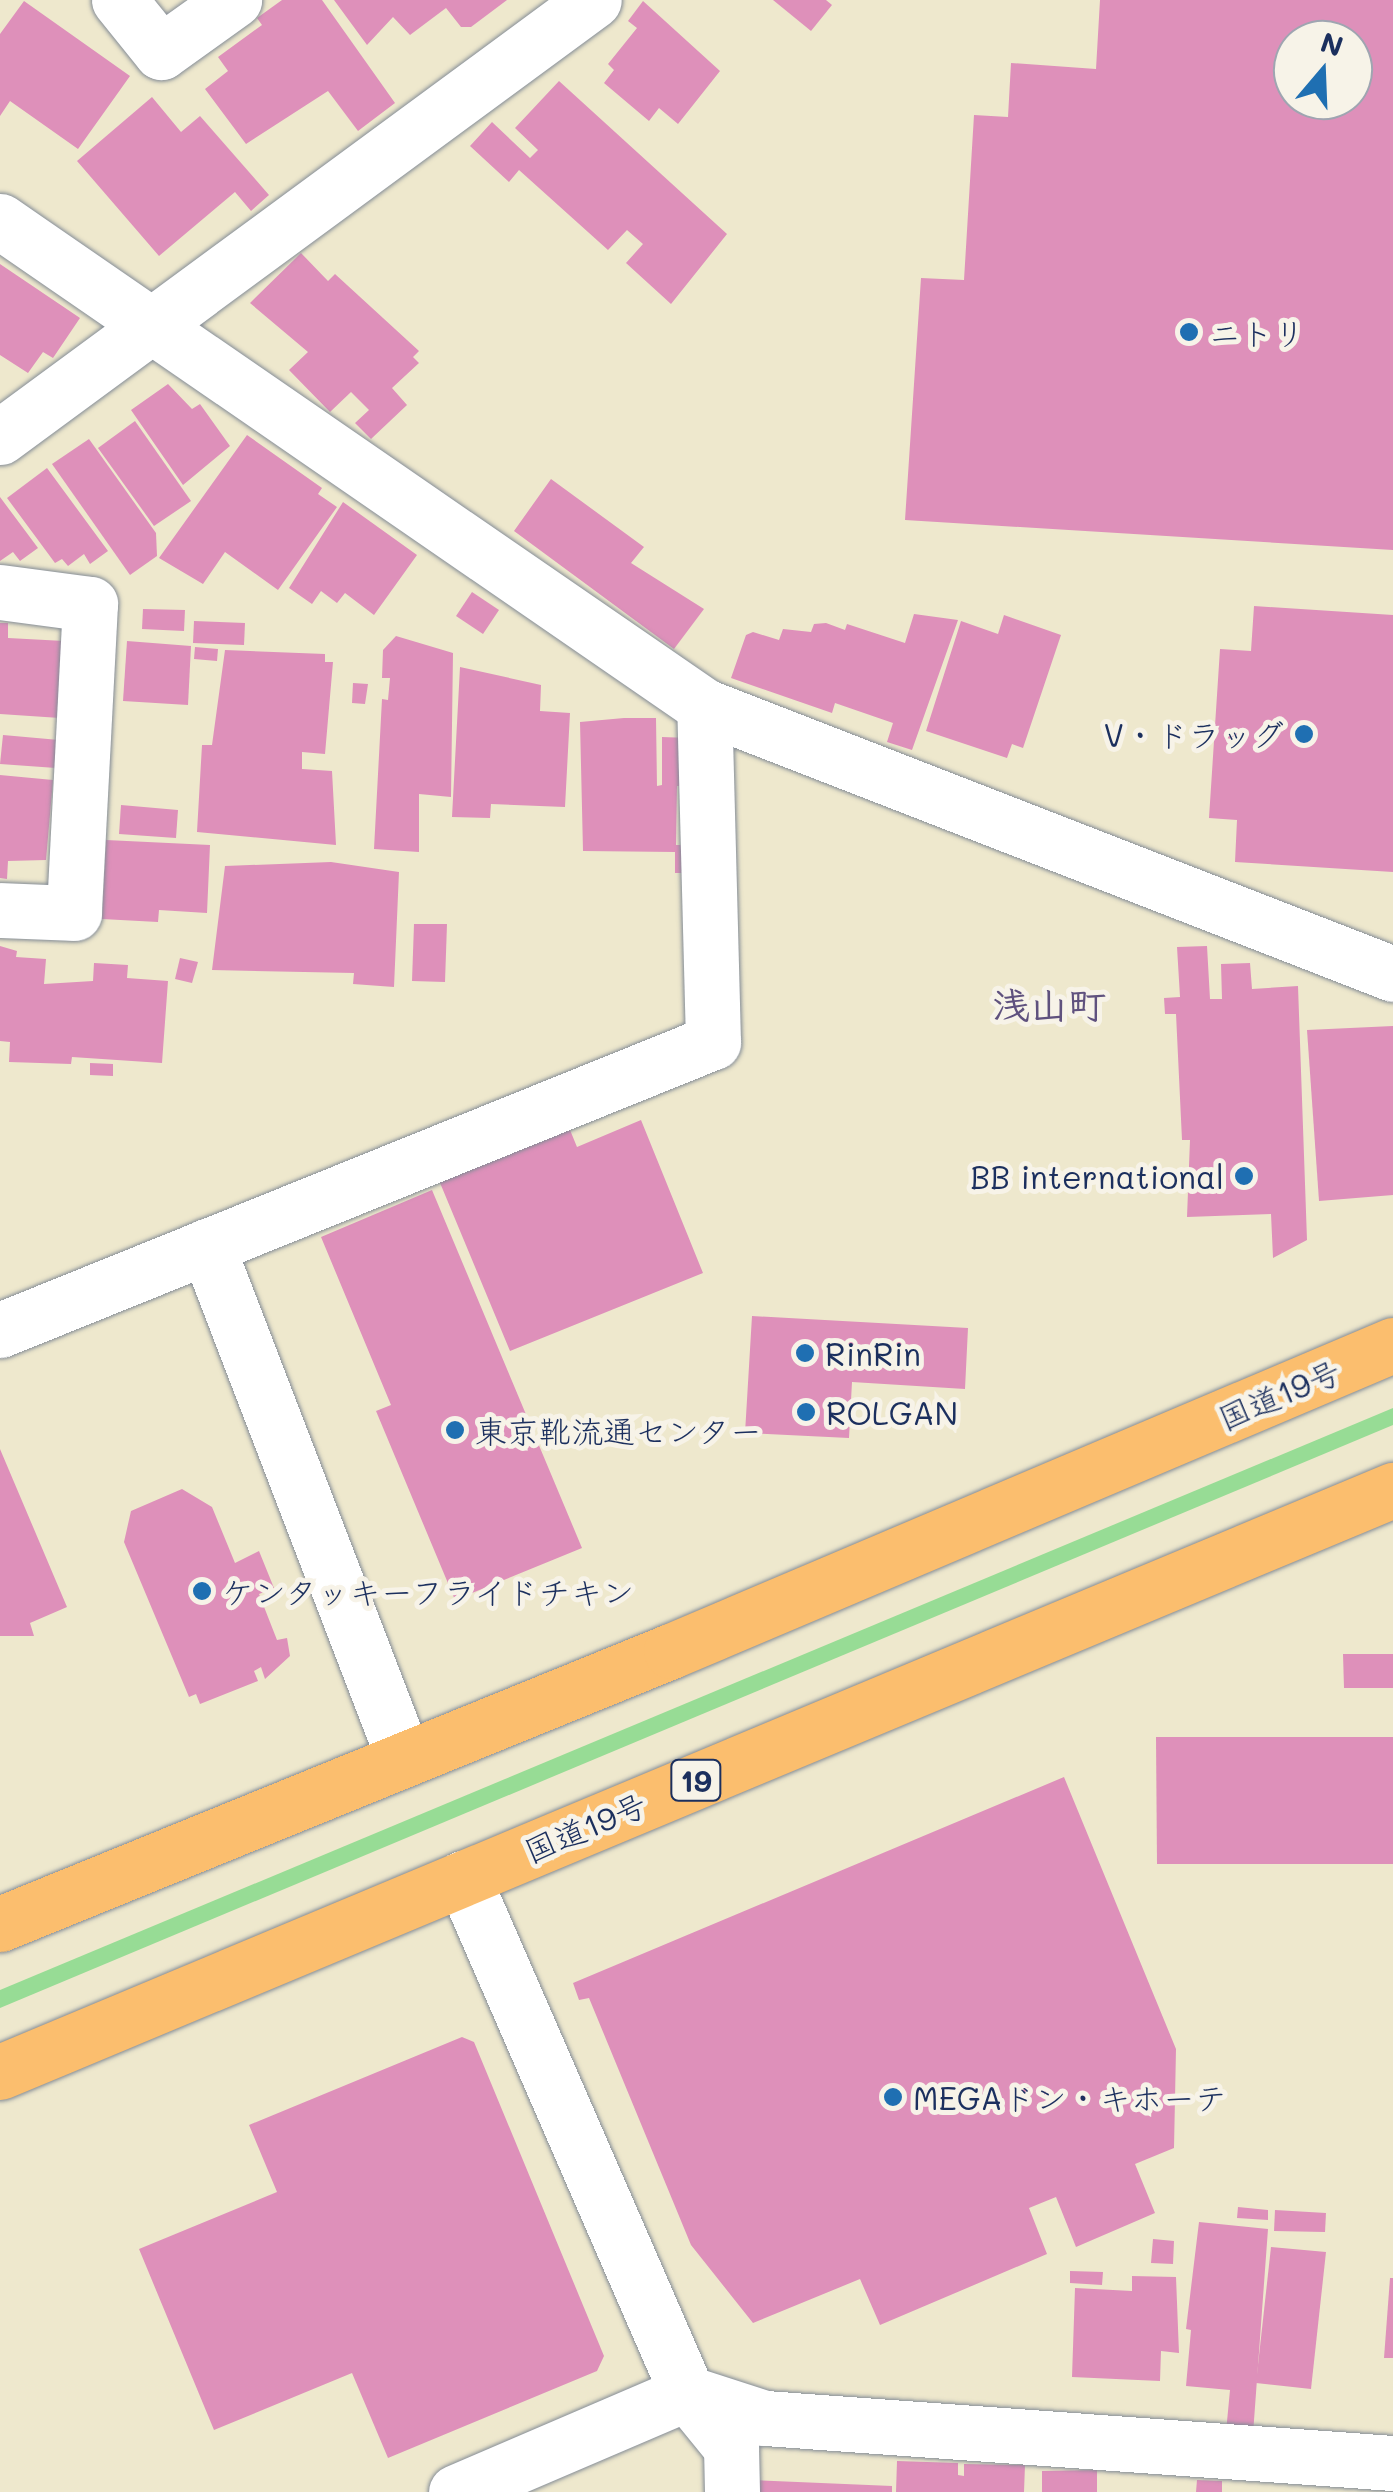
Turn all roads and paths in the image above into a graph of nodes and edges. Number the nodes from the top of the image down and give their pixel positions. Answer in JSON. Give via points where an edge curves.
{"nodes":[{"id":1,"x":119,"y":0,"type":"edge"},
{"id":2,"x":234,"y":0,"type":"edge"},
{"id":3,"x":594,"y":0,"type":"edge"},
{"id":4,"x":0,"y":221,"type":"edge"},
{"id":5,"x":150,"y":325,"type":"junction"},
{"id":6,"x":0,"y":437,"type":"edge"},
{"id":7,"x":0,"y":592,"type":"edge"},
{"id":8,"x":704,"y":706,"type":"junction"},
{"id":9,"x":0,"y":910,"type":"edge"},
{"id":10,"x":1393,"y":974,"type":"edge"},
{"id":11,"x":207,"y":1246,"type":"junction"},
{"id":12,"x":0,"y":1330,"type":"edge"},
{"id":13,"x":1393,"y":1345,"type":"edge"},
{"id":14,"x":1393,"y":1490,"type":"edge"},
{"id":15,"x":404,"y":1759,"type":"junction"},
{"id":16,"x":463,"y":1878,"type":"junction"},
{"id":17,"x":0,"y":1924,"type":"edge"},
{"id":18,"x":0,"y":2072,"type":"edge"},
{"id":19,"x":687,"y":2393,"type":"junction"},
{"id":20,"x":1393,"y":2463,"type":"edge"},
{"id":21,"x":456,"y":2492,"type":"edge"},
{"id":22,"x":732,"y":2492,"type":"edge"}],
"edges":[{"from":1,"to":2,"type":"street","via":[[161,52]]},
{"from":3,"to":5,"type":"street"},
{"from":4,"to":5,"type":"street"},
{"from":5,"to":6,"type":"street"},
{"from":5,"to":8,"type":"street"},
{"from":7,"to":9,"type":"street","via":[[90,604],[74,913]]},
{"from":8,"to":10,"type":"street"},
{"from":8,"to":11,"type":"street","via":[[714,1042]]},
{"from":11,"to":12,"type":"street"},
{"from":11,"to":15,"type":"street"},
{"from":13,"to":15,"type":"highway","name":"国道19号"},
{"from":14,"to":16,"type":"highway","name":"国道19号","number":"19"},
{"from":15,"to":17,"type":"highway","name":"国道19号"},
{"from":16,"to":18,"type":"highway","name":"国道19号","number":"19"},
{"from":16,"to":19,"type":"street"},
{"from":19,"to":20,"type":"street","via":[[765,2418]]},
{"from":19,"to":21,"type":"street"},
{"from":19,"to":22,"type":"street","via":[[730,2447]]}]}
